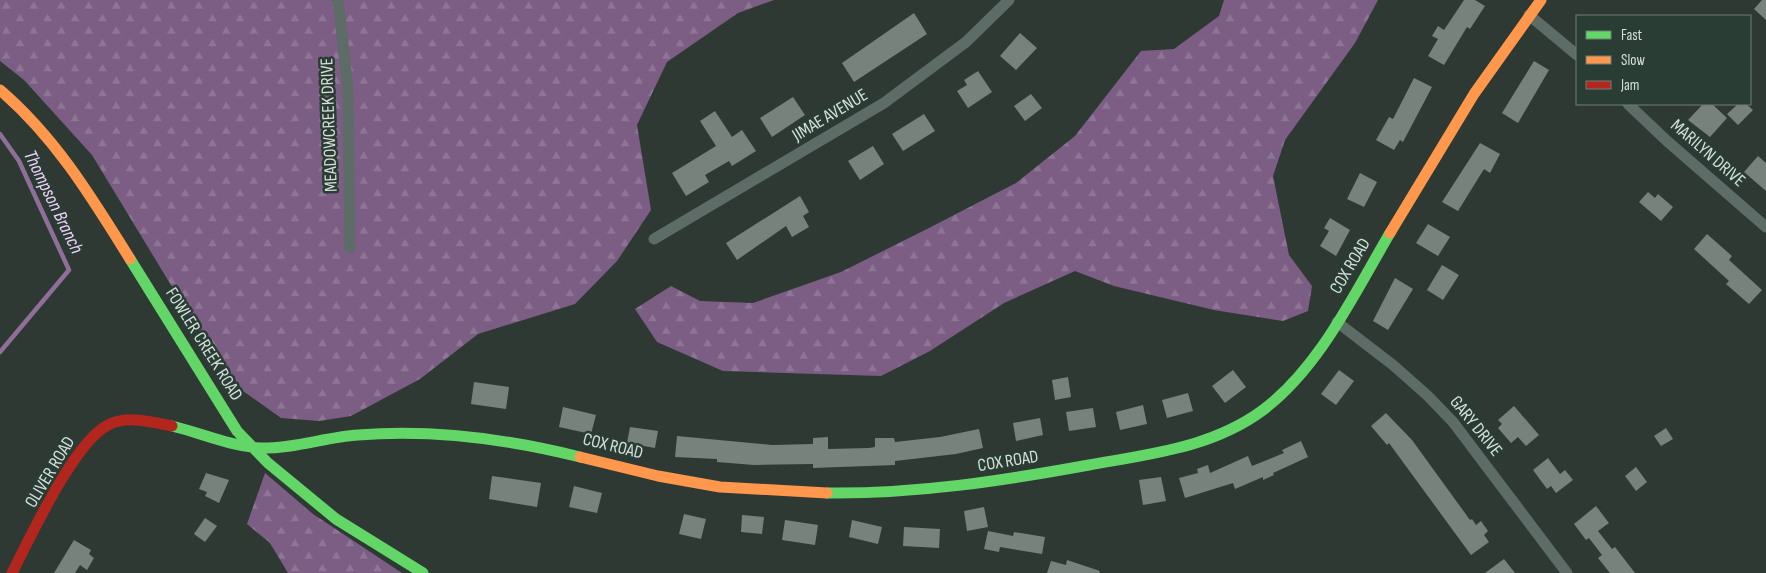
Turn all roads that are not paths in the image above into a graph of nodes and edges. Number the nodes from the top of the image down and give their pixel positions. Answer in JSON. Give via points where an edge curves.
{"nodes":[{"id":1,"x":338,"y":0,"type":"edge"},
{"id":2,"x":1009,"y":0,"type":"edge"},
{"id":3,"x":1541,"y":0,"type":"edge"},
{"id":4,"x":1529,"y":15,"type":"junction"},
{"id":5,"x":1576,"y":54,"type":"edge"},
{"id":6,"x":0,"y":90,"type":"edge"},
{"id":7,"x":1629,"y":105,"type":"edge"},
{"id":8,"x":1766,"y":227,"type":"edge"},
{"id":9,"x":654,"y":239,"type":"dead end"},
{"id":10,"x":350,"y":248,"type":"dead end"},
{"id":11,"x":1337,"y":322,"type":"junction"},
{"id":12,"x":256,"y":448,"type":"junction"},
{"id":13,"x":12,"y":573,"type":"edge"},
{"id":14,"x":423,"y":573,"type":"edge"},
{"id":15,"x":1567,"y":573,"type":"edge"}],
"edges":[{"from":1,"to":10,"type":"street","name":"MEADOWCREEK DRIVE","via":[[348,89]]},
{"from":2,"to":9,"type":"street","name":"JIMAE AVENUE","via":[[966,42],[884,103]]},
{"from":3,"to":4,"type":"street","name":"COX ROAD"},
{"from":4,"to":5,"type":"street"},
{"from":4,"to":11,"type":"street","name":"COX ROAD","via":[[1486,76]]},
{"from":6,"to":12,"type":"street","name":"FOWLER CREEK ROAD","via":[[54,143],[81,180],[237,431]]},
{"from":7,"to":8,"type":"street","name":"MARILYN DRIVE"},
{"from":11,"to":12,"type":"street","name":"COX ROAD","via":[[1291,384],[1264,410],[1228,431],[1166,451],[918,491],[834,493],[719,487],[676,480],[540,447],[475,437],[351,435]]},
{"from":11,"to":15,"type":"street","name":"GARY DRIVE","via":[[1393,365],[1452,422]]},
{"from":12,"to":13,"type":"street","name":"OLIVER ROAD","via":[[133,418],[108,424],[92,436],[77,456]]},
{"from":12,"to":14,"type":"street","name":"FOWLER CREEK ROAD","via":[[268,463],[336,519]]}]}
